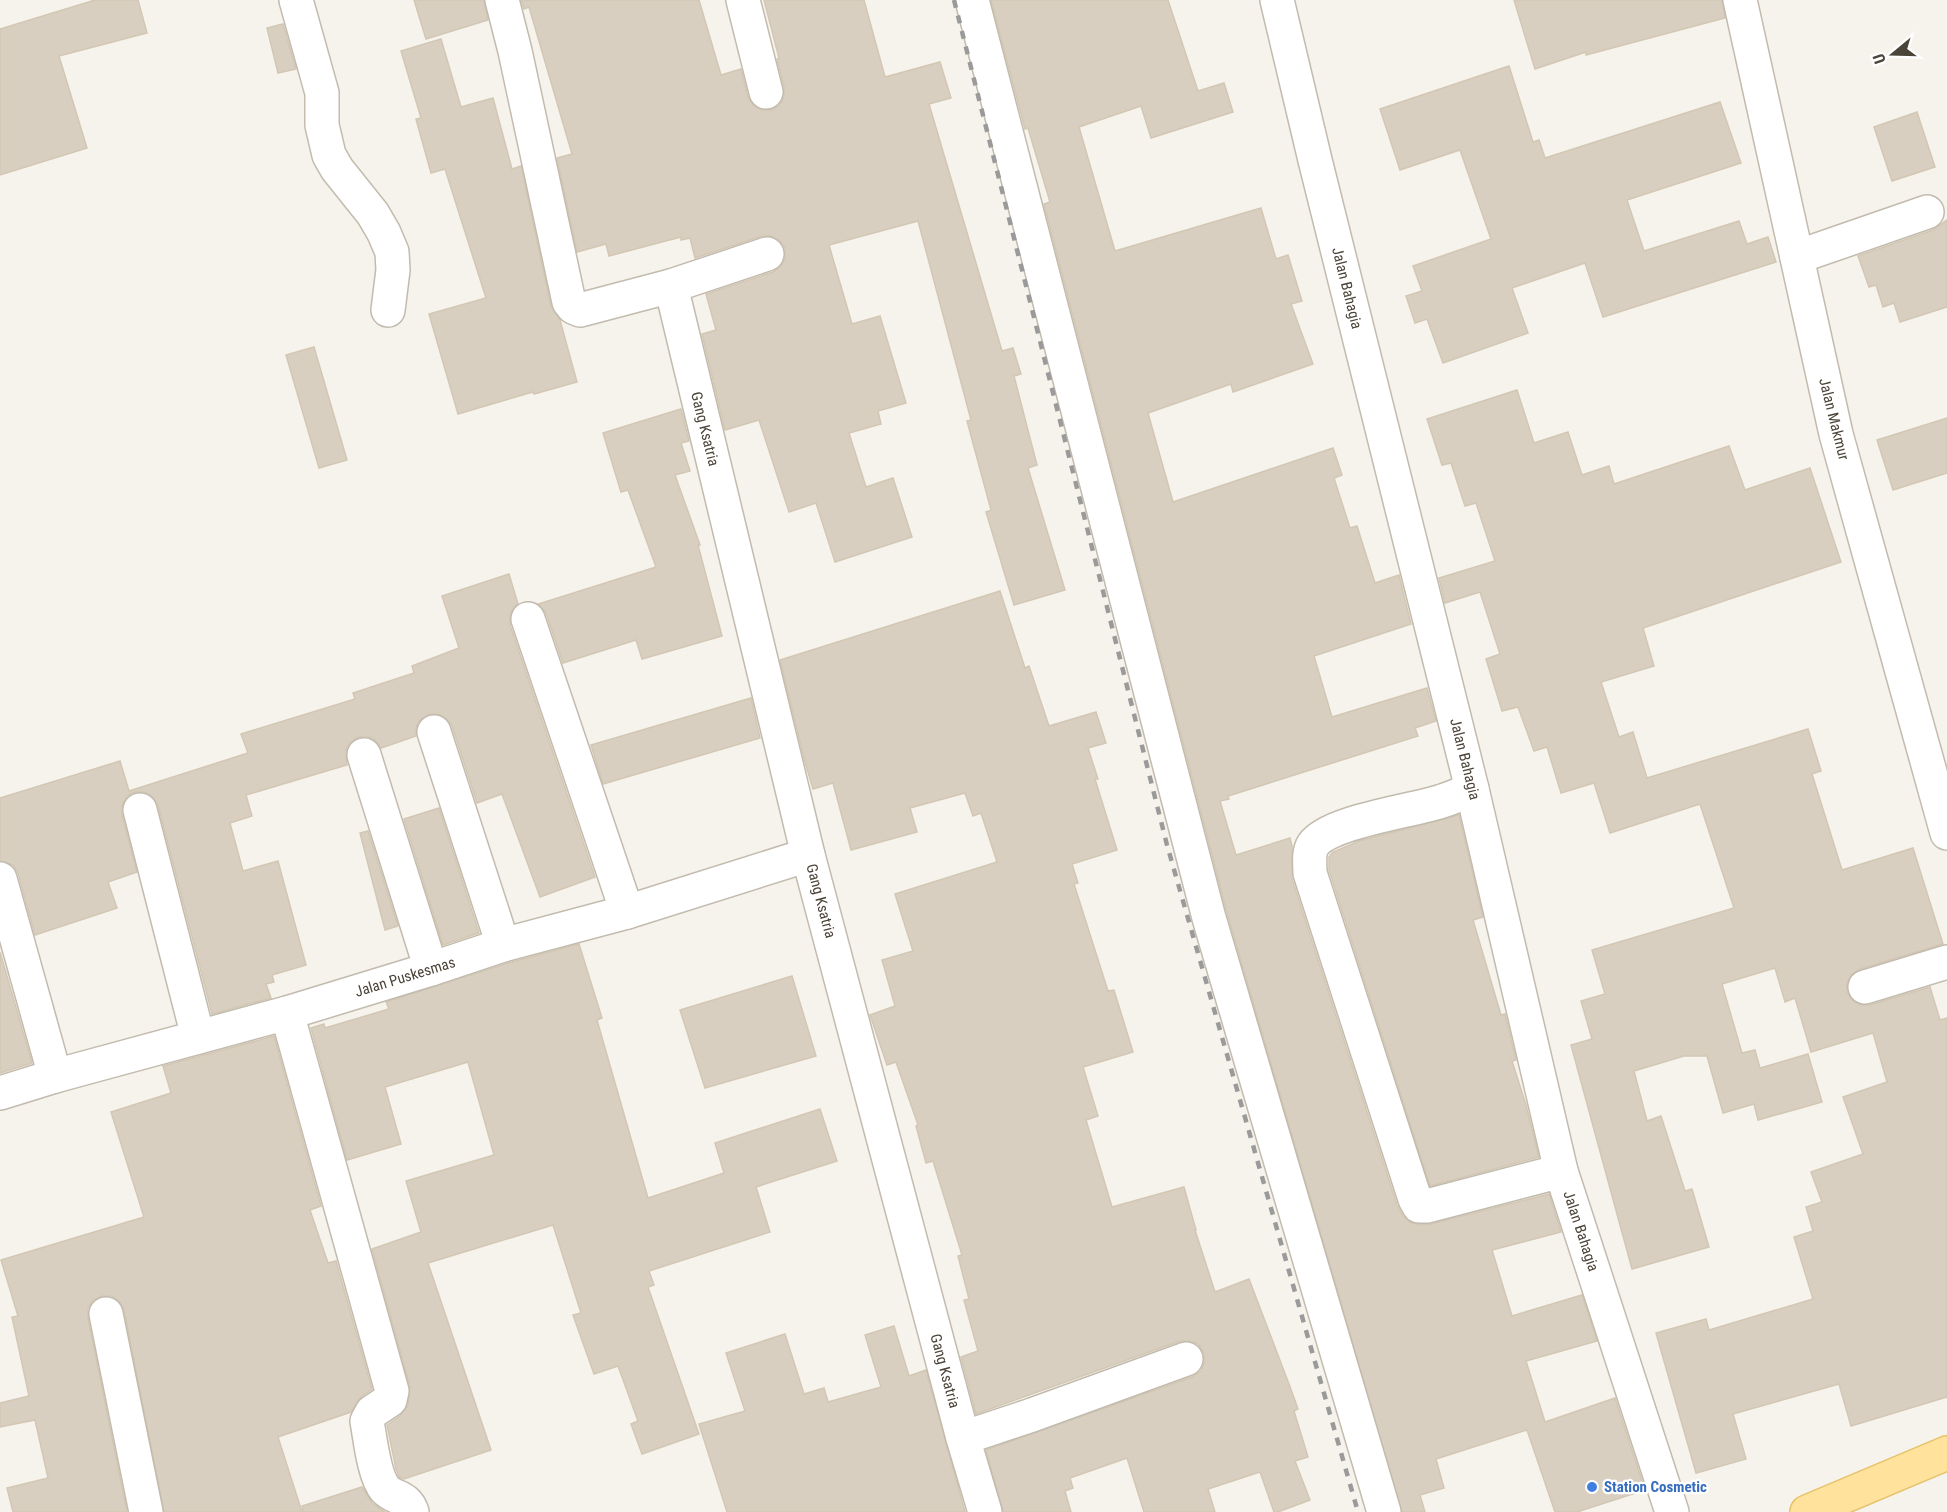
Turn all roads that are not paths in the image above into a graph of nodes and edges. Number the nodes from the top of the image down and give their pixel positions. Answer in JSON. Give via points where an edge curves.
{"nodes":[{"id":1,"x":296,"y":0,"type":"edge"},
{"id":2,"x":502,"y":0,"type":"edge"},
{"id":3,"x":743,"y":0,"type":"edge"},
{"id":4,"x":972,"y":0,"type":"edge"},
{"id":5,"x":1277,"y":0,"type":"edge"},
{"id":6,"x":1740,"y":0,"type":"edge"},
{"id":7,"x":766,"y":92,"type":"dead end"},
{"id":8,"x":1927,"y":212,"type":"dead end"},
{"id":9,"x":767,"y":254,"type":"dead end"},
{"id":10,"x":1797,"y":257,"type":"junction"},
{"id":11,"x":671,"y":286,"type":"junction"},
{"id":12,"x":388,"y":310,"type":"dead end"},
{"id":13,"x":528,"y":619,"type":"dead end"},
{"id":14,"x":434,"y":732,"type":"dead end"},
{"id":15,"x":364,"y":755,"type":"dead end"},
{"id":16,"x":1472,"y":789,"type":"junction"},
{"id":17,"x":140,"y":810,"type":"dead end"},
{"id":18,"x":1947,"y":833,"type":"edge"},
{"id":19,"x":808,"y":855,"type":"junction"},
{"id":20,"x":0,"y":879,"type":"edge"},
{"id":21,"x":627,"y":912,"type":"junction"},
{"id":22,"x":503,"y":945,"type":"junction"},
{"id":23,"x":1947,"y":962,"type":"edge"},
{"id":24,"x":431,"y":969,"type":"junction"},
{"id":25,"x":1865,"y":987,"type":"dead end"},
{"id":26,"x":287,"y":1013,"type":"junction"},
{"id":27,"x":198,"y":1036,"type":"junction"},
{"id":28,"x":56,"y":1076,"type":"junction"},
{"id":29,"x":0,"y":1093,"type":"edge"},
{"id":30,"x":1561,"y":1171,"type":"junction"},
{"id":31,"x":106,"y":1314,"type":"dead end"},
{"id":32,"x":1186,"y":1359,"type":"dead end"},
{"id":33,"x":963,"y":1438,"type":"junction"},
{"id":34,"x":1947,"y":1453,"type":"edge"},
{"id":35,"x":1824,"y":1508,"type":"edge"},
{"id":36,"x":146,"y":1512,"type":"edge"},
{"id":37,"x":412,"y":1512,"type":"edge"},
{"id":38,"x":985,"y":1512,"type":"edge"},
{"id":39,"x":1384,"y":1512,"type":"edge"},
{"id":40,"x":1672,"y":1512,"type":"edge"}],
"edges":[{"from":1,"to":12,"type":"street","via":[[320,86],[322,125],[329,155],[373,214],[392,252]]},
{"from":2,"to":11,"type":"street","via":[[569,302],[580,310]]},
{"from":3,"to":7,"type":"street"},
{"from":4,"to":39,"type":"street","via":[[1209,918]]},
{"from":5,"to":16,"type":"street","name":"Jalan Bahagia"},
{"from":6,"to":10,"type":"street","name":"Jalan Makmur"},
{"from":8,"to":10,"type":"street"},
{"from":9,"to":11,"type":"street"},
{"from":10,"to":18,"type":"street","name":"Jalan Makmur","via":[[1836,434]]},
{"from":11,"to":19,"type":"street","name":"Gang Ksatria"},
{"from":13,"to":21,"type":"street"},
{"from":14,"to":22,"type":"street"},
{"from":15,"to":24,"type":"street"},
{"from":16,"to":30,"type":"street","name":"Jalan Bahagia"},
{"from":16,"to":30,"type":"street","via":[[1442,802],[1339,828],[1312,846],[1310,873],[1419,1206]]},
{"from":17,"to":27,"type":"street"},
{"from":19,"to":21,"type":"street","name":"Jalan Puskesmas"},
{"from":19,"to":33,"type":"street","name":"Gang Ksatria"},
{"from":20,"to":28,"type":"street"},
{"from":21,"to":22,"type":"street","name":"Jalan Puskesmas"},
{"from":22,"to":24,"type":"street","name":"Jalan Puskesmas"},
{"from":23,"to":25,"type":"street"},
{"from":24,"to":26,"type":"street","name":"Jalan Puskesmas"},
{"from":26,"to":27,"type":"street","name":"Jalan Puskesmas"},
{"from":26,"to":37,"type":"street","via":[[392,1391],[390,1400],[372,1412],[367,1421],[379,1477],[386,1490],[410,1505]]},
{"from":27,"to":28,"type":"street","name":"Jalan Puskesmas"},
{"from":28,"to":29,"type":"street","name":"Jalan Puskesmas"},
{"from":30,"to":40,"type":"street","name":"Jalan Bahagia"},
{"from":31,"to":36,"type":"street"},
{"from":32,"to":33,"type":"street"},
{"from":33,"to":38,"type":"street","name":"Gang Ksatria"},
{"from":34,"to":35,"type":"main road"}]}
